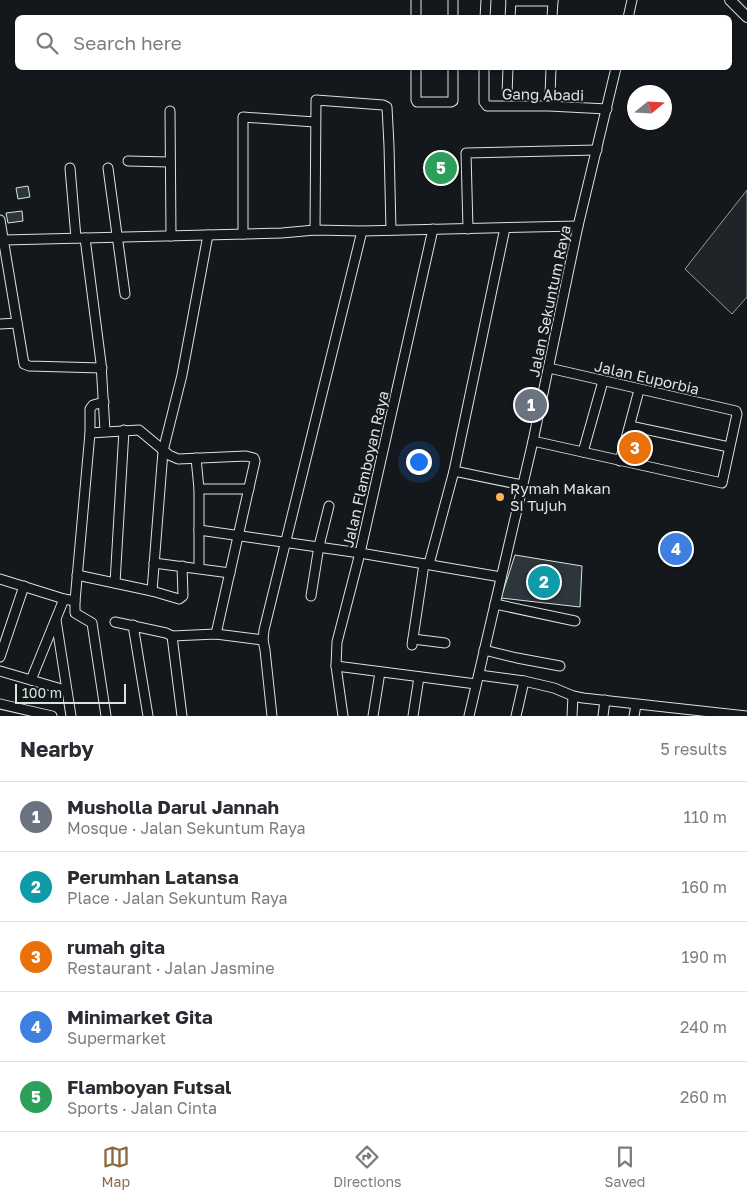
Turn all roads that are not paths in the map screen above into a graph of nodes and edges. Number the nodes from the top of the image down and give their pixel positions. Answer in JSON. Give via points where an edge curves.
{"nodes":[{"id":1,"x":416,"y":0,"type":"edge"},
{"id":2,"x":453,"y":0,"type":"edge"},
{"id":3,"x":486,"y":0,"type":"edge"},
{"id":4,"x":632,"y":0,"type":"edge"},
{"id":5,"x":730,"y":0,"type":"edge"},
{"id":6,"x":511,"y":1,"type":"edge"},
{"id":7,"x":553,"y":1,"type":"edge"},
{"id":8,"x":416,"y":15,"type":"edge"},
{"id":9,"x":453,"y":15,"type":"edge"},
{"id":10,"x":486,"y":15,"type":"edge"},
{"id":11,"x":510,"y":15,"type":"edge"},
{"id":12,"x":552,"y":15,"type":"edge"},
{"id":13,"x":629,"y":15,"type":"edge"},
{"id":14,"x":747,"y":17,"type":"edge"},
{"id":15,"x":416,"y":70,"type":"edge"},
{"id":16,"x":453,"y":70,"type":"edge"},
{"id":17,"x":484,"y":70,"type":"edge"},
{"id":18,"x":508,"y":70,"type":"edge"},
{"id":19,"x":551,"y":70,"type":"edge"},
{"id":20,"x":616,"y":70,"type":"edge"},
{"id":21,"x":507,"y":96,"type":"dead end"},
{"id":22,"x":550,"y":96,"type":"dead end"},
{"id":23,"x":607,"y":109,"type":"junction"},
{"id":24,"x":170,"y":111,"type":"dead end"},
{"id":25,"x":315,"y":122,"type":"junction"},
{"id":26,"x":597,"y":150,"type":"junction"},
{"id":27,"x":128,"y":161,"type":"dead end"},
{"id":28,"x":169,"y":162,"type":"junction"},
{"id":29,"x":70,"y":168,"type":"dead end"},
{"id":30,"x":108,"y":168,"type":"dead end"},
{"id":31,"x":0,"y":220,"type":"edge"},
{"id":32,"x":578,"y":226,"type":"junction"},
{"id":33,"x":468,"y":228,"type":"junction"},
{"id":34,"x":505,"y":228,"type":"junction"},
{"id":35,"x":433,"y":229,"type":"junction"},
{"id":36,"x":315,"y":230,"type":"junction"},
{"id":37,"x":391,"y":230,"type":"junction"},
{"id":38,"x":362,"y":231,"type":"junction"},
{"id":39,"x":243,"y":234,"type":"junction"},
{"id":40,"x":208,"y":235,"type":"junction"},
{"id":41,"x":171,"y":236,"type":"junction"},
{"id":42,"x":116,"y":237,"type":"junction"},
{"id":43,"x":80,"y":238,"type":"junction"},
{"id":44,"x":4,"y":240,"type":"junction"},
{"id":45,"x":4,"y":269,"type":"edge"},
{"id":46,"x":125,"y":294,"type":"dead end"},
{"id":47,"x":17,"y":323,"type":"junction"},
{"id":48,"x":0,"y":324,"type":"edge"},
{"id":49,"x":102,"y":368,"type":"junction"},
{"id":50,"x":549,"y":368,"type":"junction"},
{"id":51,"x":603,"y":381,"type":"junction"},
{"id":52,"x":639,"y":390,"type":"junction"},
{"id":53,"x":104,"y":402,"type":"junction"},
{"id":54,"x":630,"y":426,"type":"junction"},
{"id":55,"x":124,"y":430,"type":"junction"},
{"id":56,"x":105,"y":431,"type":"junction"},
{"id":57,"x":90,"y":434,"type":"junction"},
{"id":58,"x":532,"y":441,"type":"junction"},
{"id":59,"x":729,"y":447,"type":"junction"},
{"id":60,"x":164,"y":450,"type":"junction"},
{"id":61,"x":583,"y":452,"type":"junction"},
{"id":62,"x":196,"y":458,"type":"junction"},
{"id":63,"x":620,"y":460,"type":"junction"},
{"id":64,"x":454,"y":471,"type":"junction"},
{"id":65,"x":522,"y":485,"type":"junction"},
{"id":66,"x":199,"y":489,"type":"junction"},
{"id":67,"x":249,"y":489,"type":"junction"},
{"id":68,"x":329,"y":506,"type":"dead end"},
{"id":69,"x":199,"y":530,"type":"junction"},
{"id":70,"x":239,"y":536,"type":"junction"},
{"id":71,"x":286,"y":542,"type":"junction"},
{"id":72,"x":319,"y":546,"type":"junction"},
{"id":73,"x":360,"y":552,"type":"junction"},
{"id":74,"x":154,"y":563,"type":"junction"},
{"id":75,"x":426,"y":564,"type":"junction"},
{"id":76,"x":182,"y":566,"type":"junction"},
{"id":77,"x":200,"y":568,"type":"junction"},
{"id":78,"x":230,"y":573,"type":"junction"},
{"id":79,"x":78,"y":575,"type":"junction"},
{"id":80,"x":501,"y":577,"type":"junction"},
{"id":81,"x":0,"y":579,"type":"edge"},
{"id":82,"x":115,"y":583,"type":"junction"},
{"id":83,"x":24,"y":586,"type":"junction"},
{"id":84,"x":152,"y":590,"type":"junction"},
{"id":85,"x":311,"y":596,"type":"dead end"},
{"id":86,"x":64,"y":600,"type":"junction"},
{"id":87,"x":75,"y":601,"type":"junction"},
{"id":88,"x":495,"y":604,"type":"junction"},
{"id":89,"x":56,"y":620,"type":"junction"},
{"id":90,"x":575,"y":621,"type":"dead end"},
{"id":91,"x":115,"y":622,"type":"dead end"},
{"id":92,"x":133,"y":625,"type":"junction"},
{"id":93,"x":216,"y":634,"type":"junction"},
{"id":94,"x":172,"y":636,"type":"junction"},
{"id":95,"x":263,"y":640,"type":"junction"},
{"id":96,"x":445,"y":643,"type":"dead end"},
{"id":97,"x":484,"y":650,"type":"junction"},
{"id":98,"x":0,"y":657,"type":"edge"},
{"id":99,"x":336,"y":666,"type":"junction"},
{"id":100,"x":560,"y":666,"type":"dead end"},
{"id":101,"x":0,"y":671,"type":"edge"},
{"id":102,"x":380,"y":672,"type":"junction"},
{"id":103,"x":419,"y":676,"type":"junction"},
{"id":104,"x":478,"y":679,"type":"junction"},
{"id":105,"x":31,"y":680,"type":"junction"},
{"id":106,"x":524,"y":681,"type":"junction"},
{"id":107,"x":65,"y":690,"type":"junction"},
{"id":108,"x":573,"y":696,"type":"junction"},
{"id":109,"x":605,"y":700,"type":"junction"},
{"id":110,"x":0,"y":704,"type":"edge"},
{"id":111,"x":636,"y":705,"type":"junction"},
{"id":112,"x":668,"y":712,"type":"edge"},
{"id":113,"x":701,"y":713,"type":"edge"},
{"id":114,"x":47,"y":715,"type":"edge"},
{"id":115,"x":71,"y":716,"type":"edge"},
{"id":116,"x":106,"y":716,"type":"edge"},
{"id":117,"x":148,"y":716,"type":"edge"},
{"id":118,"x":182,"y":716,"type":"edge"},
{"id":119,"x":272,"y":716,"type":"edge"},
{"id":120,"x":343,"y":716,"type":"edge"},
{"id":121,"x":373,"y":716,"type":"edge"},
{"id":122,"x":413,"y":716,"type":"edge"},
{"id":123,"x":469,"y":716,"type":"edge"},
{"id":124,"x":516,"y":716,"type":"edge"},
{"id":125,"x":572,"y":716,"type":"edge"},
{"id":126,"x":603,"y":716,"type":"edge"},
{"id":127,"x":634,"y":716,"type":"edge"},
{"id":128,"x":747,"y":716,"type":"edge"}],
"edges":[{"from":1,"to":8,"type":"street"},
{"from":2,"to":9,"type":"street"},
{"from":3,"to":10,"type":"street"},
{"from":4,"to":13,"type":"street"},
{"from":5,"to":14,"type":"main road"},
{"from":6,"to":7,"type":"street"},
{"from":6,"to":11,"type":"street"},
{"from":7,"to":12,"type":"street"},
{"from":15,"to":16,"type":"street","via":[[417,102],[451,102]]},
{"from":17,"to":23,"type":"street","name":"Gang Abadi","via":[[484,104],[487,106]]},
{"from":18,"to":21,"type":"street"},
{"from":19,"to":22,"type":"street"},
{"from":20,"to":23,"type":"street","name":"Jalan Sekuntum Raya"},
{"from":23,"to":26,"type":"street","name":"Jalan Sekuntum Raya"},
{"from":24,"to":28,"type":"street"},
{"from":25,"to":36,"type":"street"},
{"from":25,"to":37,"type":"street","via":[[316,100],[383,105],[387,108]]},
{"from":25,"to":39,"type":"street","via":[[243,117]]},
{"from":26,"to":32,"type":"street","name":"Jalan Sekuntum Raya"},
{"from":26,"to":33,"type":"street","via":[[466,153]]},
{"from":27,"to":28,"type":"street"},
{"from":28,"to":41,"type":"street"},
{"from":29,"to":43,"type":"street"},
{"from":30,"to":42,"type":"street"},
{"from":31,"to":44,"type":"street"},
{"from":32,"to":34,"type":"street"},
{"from":32,"to":50,"type":"street","name":"Jalan Sekuntum Raya"},
{"from":33,"to":34,"type":"street"},
{"from":33,"to":35,"type":"street"},
{"from":34,"to":64,"type":"street"},
{"from":35,"to":37,"type":"street"},
{"from":35,"to":73,"type":"street","name":"Jalan Flamboyan Raya"},
{"from":36,"to":38,"type":"street"},
{"from":36,"to":39,"type":"street"},
{"from":37,"to":38,"type":"street"},
{"from":38,"to":71,"type":"street"},
{"from":39,"to":40,"type":"street"},
{"from":40,"to":41,"type":"street"},
{"from":40,"to":60,"type":"street","via":[[182,375]]},
{"from":41,"to":42,"type":"street"},
{"from":42,"to":43,"type":"street"},
{"from":42,"to":46,"type":"street"},
{"from":43,"to":44,"type":"street"},
{"from":43,"to":49,"type":"street"},
{"from":44,"to":45,"type":"street"},
{"from":45,"to":47,"type":"street"},
{"from":47,"to":48,"type":"street"},
{"from":47,"to":49,"type":"street","via":[[23,362],[27,366]]},
{"from":49,"to":53,"type":"street"},
{"from":50,"to":51,"type":"street","name":"Jalan Euporbia"},
{"from":50,"to":58,"type":"street","name":"Jalan Sekuntum Raya"},
{"from":51,"to":52,"type":"street","name":"Jalan Euporbia"},
{"from":51,"to":61,"type":"street"},
{"from":52,"to":54,"type":"street"},
{"from":52,"to":59,"type":"street","name":"Jalan Euporbia","via":[[736,411]]},
{"from":53,"to":56,"type":"street"},
{"from":53,"to":57,"type":"street","via":[[90,408]]},
{"from":54,"to":59,"type":"street"},
{"from":54,"to":63,"type":"street"},
{"from":55,"to":56,"type":"street"},
{"from":55,"to":60,"type":"street","via":[[139,430]]},
{"from":55,"to":82,"type":"street"},
{"from":56,"to":57,"type":"street"},
{"from":57,"to":79,"type":"street"},
{"from":58,"to":61,"type":"street"},
{"from":58,"to":65,"type":"street","name":"Jalan Sekuntum Raya"},
{"from":59,"to":63,"type":"street","via":[[722,483]]},
{"from":60,"to":62,"type":"street","via":[[178,459]]},
{"from":60,"to":74,"type":"street"},
{"from":61,"to":63,"type":"street"},
{"from":62,"to":66,"type":"street"},
{"from":62,"to":67,"type":"street","via":[[253,457]]},
{"from":64,"to":65,"type":"street"},
{"from":64,"to":75,"type":"street"},
{"from":65,"to":80,"type":"street","name":"Jalan Sekuntum Raya"},
{"from":66,"to":67,"type":"street"},
{"from":66,"to":69,"type":"street"},
{"from":67,"to":70,"type":"street"},
{"from":68,"to":72,"type":"street"},
{"from":69,"to":70,"type":"street"},
{"from":69,"to":77,"type":"street"},
{"from":70,"to":71,"type":"street"},
{"from":70,"to":78,"type":"street"},
{"from":71,"to":72,"type":"street"},
{"from":71,"to":95,"type":"street"},
{"from":72,"to":73,"type":"street"},
{"from":72,"to":85,"type":"street"},
{"from":73,"to":75,"type":"street"},
{"from":73,"to":99,"type":"street","name":"Jalan Flamboyan Raya","via":[[338,642]]},
{"from":74,"to":76,"type":"street"},
{"from":74,"to":84,"type":"street"},
{"from":75,"to":80,"type":"street"},
{"from":75,"to":96,"type":"street","via":[[412,642]]},
{"from":76,"to":77,"type":"street"},
{"from":76,"to":84,"type":"street","via":[[182,598]]},
{"from":77,"to":78,"type":"street"},
{"from":78,"to":93,"type":"street"},
{"from":79,"to":82,"type":"street"},
{"from":79,"to":87,"type":"street"},
{"from":80,"to":88,"type":"street","name":"Jalan Sekuntum Raya"},
{"from":81,"to":83,"type":"street"},
{"from":82,"to":84,"type":"street"},
{"from":83,"to":86,"type":"street"},
{"from":83,"to":98,"type":"street"},
{"from":86,"to":87,"type":"street"},
{"from":86,"to":89,"type":"street"},
{"from":87,"to":116,"type":"street","via":[[75,613],[92,622],[94,627]]},
{"from":88,"to":90,"type":"street"},
{"from":88,"to":97,"type":"street","name":"Jalan Sekuntum Raya"},
{"from":89,"to":105,"type":"street"},
{"from":89,"to":107,"type":"street"},
{"from":91,"to":92,"type":"street"},
{"from":92,"to":94,"type":"street"},
{"from":92,"to":117,"type":"street"},
{"from":93,"to":94,"type":"street"},
{"from":93,"to":95,"type":"street"},
{"from":94,"to":118,"type":"street"},
{"from":95,"to":119,"type":"street"},
{"from":97,"to":100,"type":"street"},
{"from":97,"to":104,"type":"street","name":"Jalan Sekuntum Raya"},
{"from":99,"to":102,"type":"street"},
{"from":99,"to":120,"type":"street","name":"Jalan Flamboyan Raya"},
{"from":101,"to":105,"type":"street"},
{"from":102,"to":103,"type":"street"},
{"from":102,"to":121,"type":"street"},
{"from":103,"to":104,"type":"street"},
{"from":103,"to":122,"type":"street"},
{"from":104,"to":106,"type":"street"},
{"from":104,"to":123,"type":"street","name":"Jalan Sekuntum Raya"},
{"from":105,"to":107,"type":"street"},
{"from":106,"to":108,"type":"street","via":[[562,690]]},
{"from":106,"to":124,"type":"street"},
{"from":107,"to":115,"type":"street"},
{"from":108,"to":109,"type":"street"},
{"from":108,"to":125,"type":"street"},
{"from":109,"to":111,"type":"street"},
{"from":109,"to":126,"type":"street"},
{"from":110,"to":114,"type":"street"},
{"from":111,"to":112,"type":"street"},
{"from":111,"to":127,"type":"street"},
{"from":112,"to":113,"type":"street"},
{"from":113,"to":128,"type":"street"}]}
